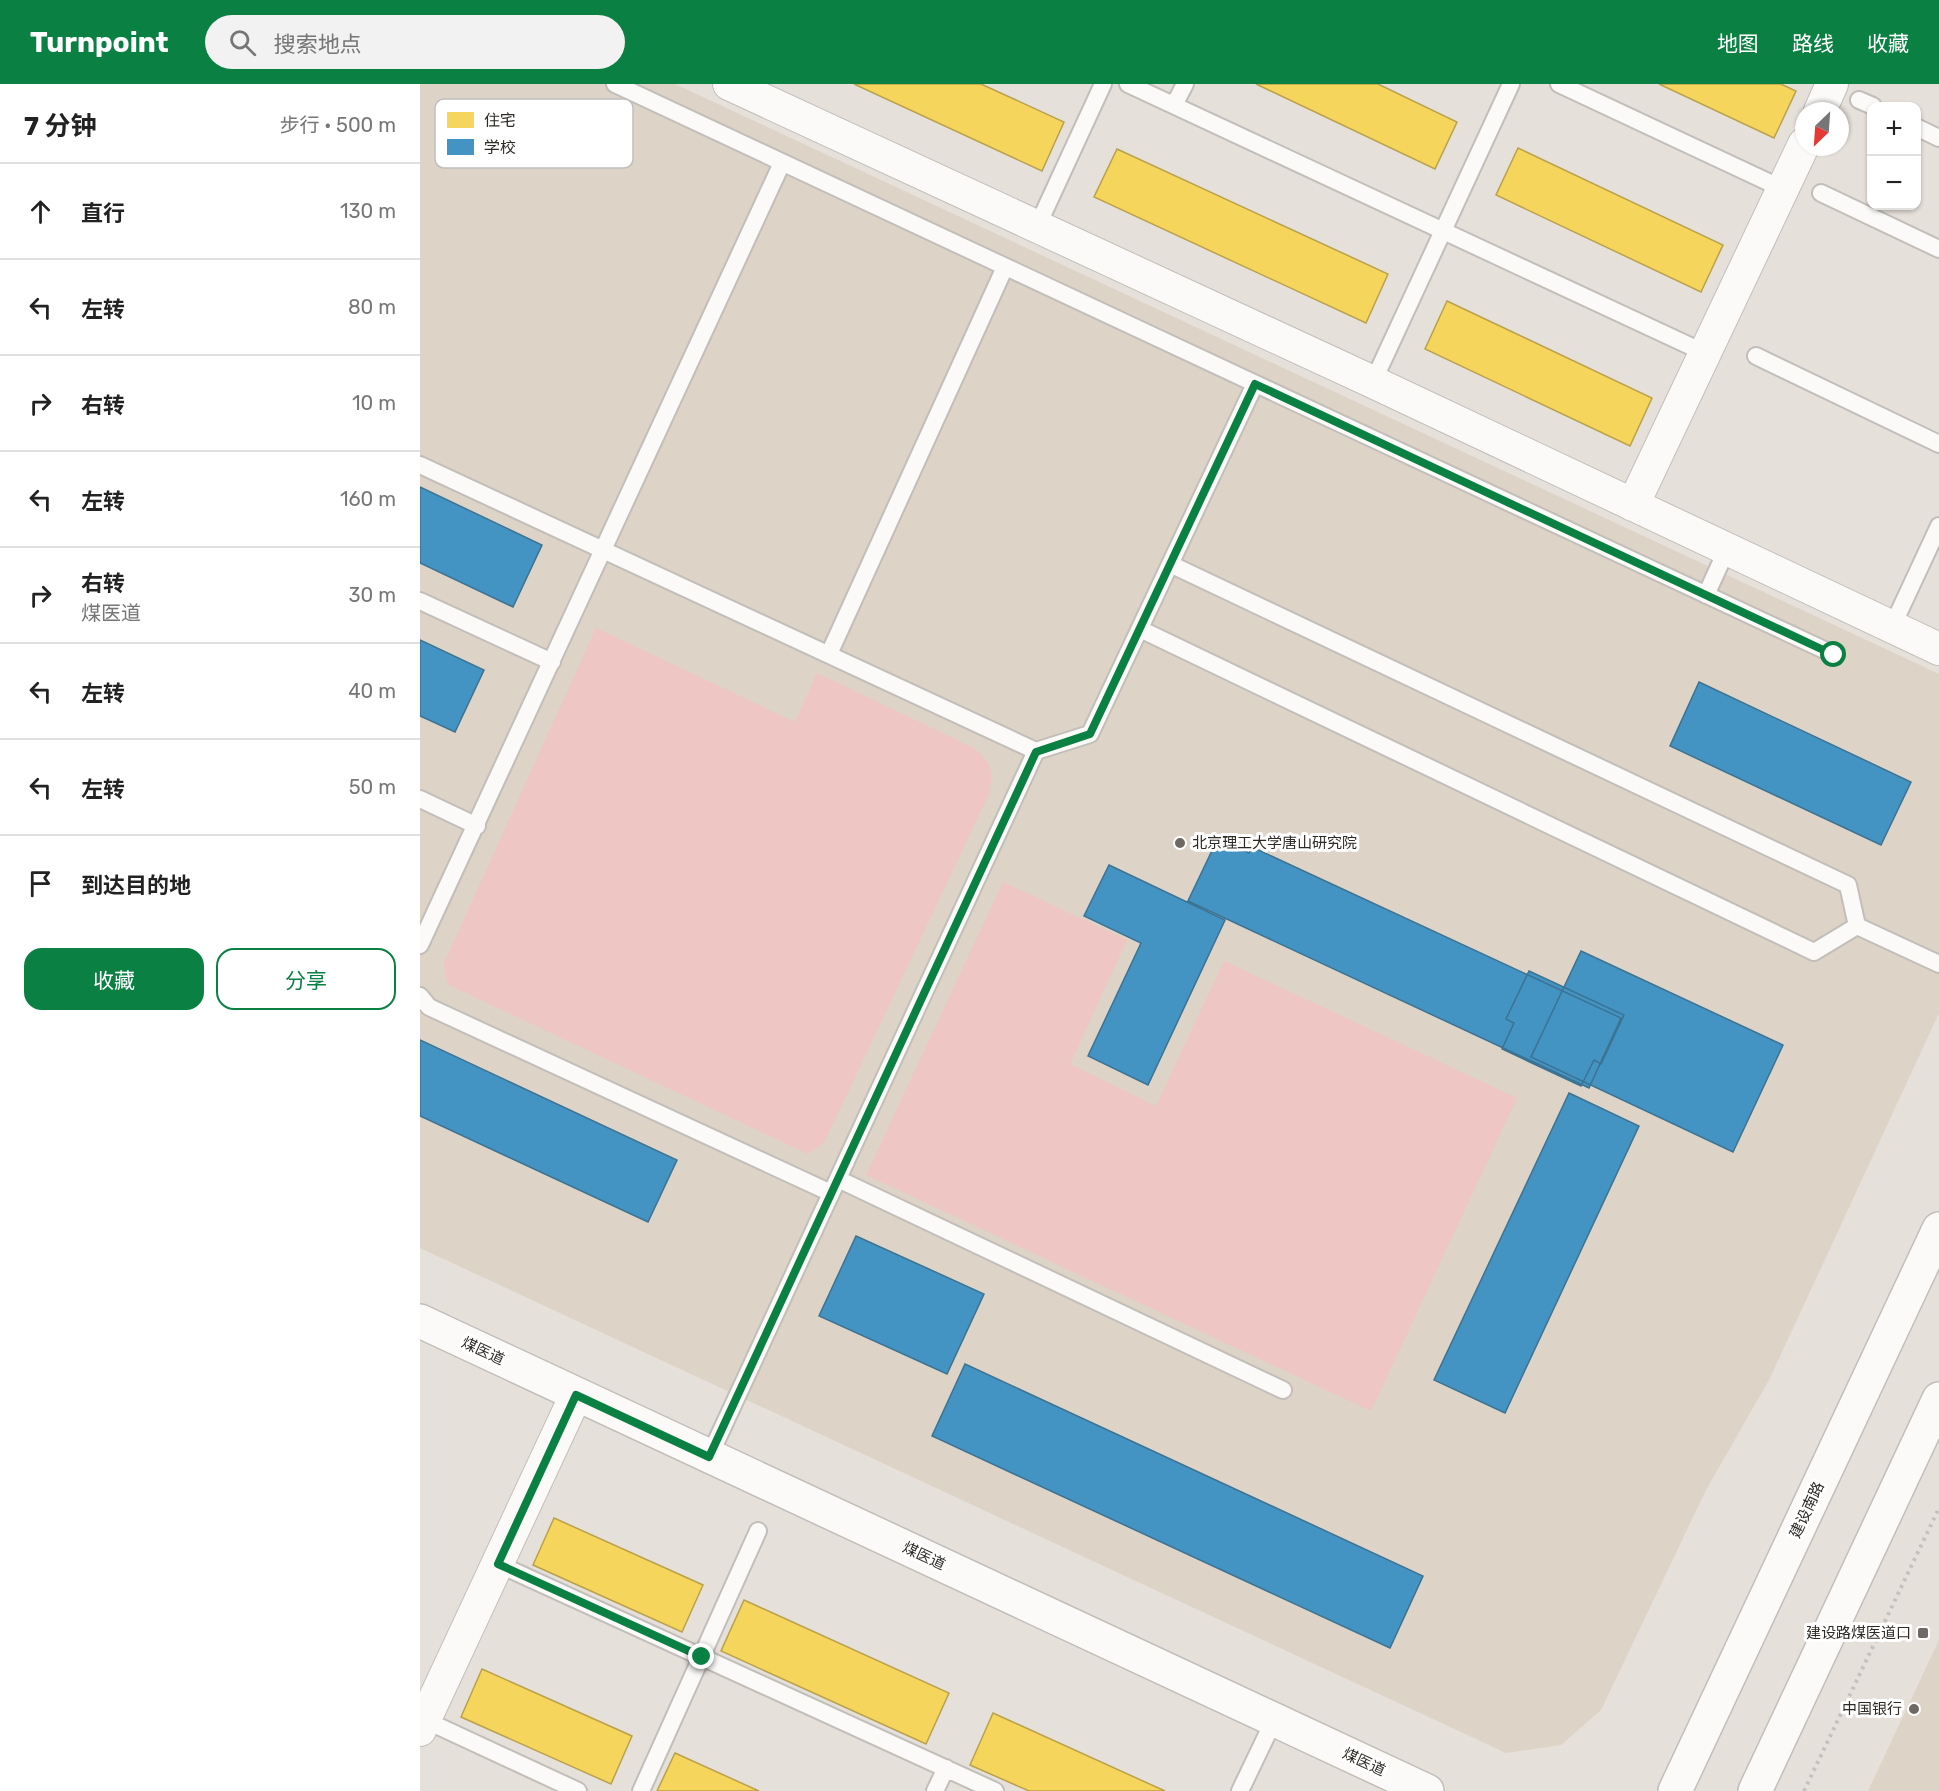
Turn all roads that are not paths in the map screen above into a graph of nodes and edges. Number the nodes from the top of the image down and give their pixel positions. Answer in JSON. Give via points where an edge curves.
{"nodes":[{"id":1,"x":615,"y":84,"type":"edge"},
{"id":2,"x":729,"y":84,"type":"edge"},
{"id":3,"x":1103,"y":84,"type":"edge"},
{"id":4,"x":1128,"y":84,"type":"edge"},
{"id":5,"x":1185,"y":84,"type":"edge"},
{"id":6,"x":1511,"y":84,"type":"edge"},
{"id":7,"x":1559,"y":84,"type":"edge"},
{"id":8,"x":1174,"y":105,"type":"junction"},
{"id":9,"x":1921,"y":129,"type":"edge"},
{"id":10,"x":1939,"y":138,"type":"edge"},
{"id":11,"x":1798,"y":156,"type":"edge"},
{"id":12,"x":782,"y":163,"type":"junction"},
{"id":13,"x":1783,"y":189,"type":"junction"},
{"id":14,"x":1821,"y":193,"type":"dead end"},
{"id":15,"x":1037,"y":226,"type":"junction"},
{"id":16,"x":1443,"y":232,"type":"junction"},
{"id":17,"x":1939,"y":249,"type":"edge"},
{"id":18,"x":1005,"y":267,"type":"junction"},
{"id":19,"x":1705,"y":353,"type":"junction"},
{"id":20,"x":1756,"y":356,"type":"dead end"},
{"id":21,"x":1373,"y":382,"type":"junction"},
{"id":22,"x":1255,"y":384,"type":"junction"},
{"id":23,"x":1939,"y":444,"type":"edge"},
{"id":24,"x":420,"y":465,"type":"edge"},
{"id":25,"x":1633,"y":505,"type":"junction"},
{"id":26,"x":1939,"y":526,"type":"edge"},
{"id":27,"x":604,"y":549,"type":"junction"},
{"id":28,"x":1727,"y":549,"type":"junction"},
{"id":29,"x":1170,"y":564,"type":"junction"},
{"id":30,"x":1706,"y":595,"type":"junction"},
{"id":31,"x":420,"y":601,"type":"edge"},
{"id":32,"x":1892,"y":627,"type":"junction"},
{"id":33,"x":1140,"y":629,"type":"junction"},
{"id":34,"x":1939,"y":649,"type":"edge"},
{"id":35,"x":828,"y":654,"type":"junction"},
{"id":36,"x":1834,"y":655,"type":"dead end"},
{"id":37,"x":552,"y":662,"type":"junction"},
{"id":38,"x":1036,"y":752,"type":"junction"},
{"id":39,"x":420,"y":799,"type":"edge"},
{"id":40,"x":477,"y":826,"type":"junction"},
{"id":41,"x":425,"y":922,"type":"edge"},
{"id":42,"x":1857,"y":926,"type":"junction"},
{"id":43,"x":420,"y":945,"type":"edge"},
{"id":44,"x":1939,"y":964,"type":"edge"},
{"id":45,"x":420,"y":996,"type":"edge"},
{"id":46,"x":835,"y":1186,"type":"junction"},
{"id":47,"x":1939,"y":1229,"type":"edge"},
{"id":48,"x":420,"y":1322,"type":"edge"},
{"id":49,"x":1283,"y":1390,"type":"dead end"},
{"id":50,"x":576,"y":1395,"type":"junction"},
{"id":51,"x":1939,"y":1399,"type":"edge"},
{"id":52,"x":709,"y":1457,"type":"junction"},
{"id":53,"x":758,"y":1531,"type":"dead end"},
{"id":54,"x":498,"y":1564,"type":"junction"},
{"id":55,"x":702,"y":1657,"type":"junction"},
{"id":56,"x":1274,"y":1719,"type":"junction"},
{"id":57,"x":422,"y":1725,"type":"edge"},
{"id":58,"x":946,"y":1768,"type":"junction"},
{"id":59,"x":578,"y":1791,"type":"edge"},
{"id":60,"x":641,"y":1791,"type":"edge"},
{"id":61,"x":935,"y":1791,"type":"edge"},
{"id":62,"x":995,"y":1791,"type":"edge"},
{"id":63,"x":1240,"y":1791,"type":"edge"},
{"id":64,"x":1427,"y":1791,"type":"edge"},
{"id":65,"x":1675,"y":1791,"type":"edge"},
{"id":66,"x":1755,"y":1791,"type":"edge"}],
"edges":[{"from":1,"to":12,"type":"lane"},
{"from":2,"to":15,"type":"street"},
{"from":3,"to":15,"type":"lane"},
{"from":4,"to":8,"type":"lane"},
{"from":5,"to":8,"type":"lane"},
{"from":6,"to":16,"type":"lane"},
{"from":7,"to":13,"type":"lane"},
{"from":8,"to":16,"type":"lane"},
{"from":9,"to":10,"type":"lane"},
{"from":11,"to":13,"type":"street"},
{"from":12,"to":18,"type":"lane"},
{"from":12,"to":27,"type":"lane"},
{"from":13,"to":19,"type":"street"},
{"from":14,"to":17,"type":"lane"},
{"from":15,"to":21,"type":"street"},
{"from":16,"to":19,"type":"lane"},
{"from":16,"to":21,"type":"lane"},
{"from":18,"to":22,"type":"lane"},
{"from":18,"to":35,"type":"lane"},
{"from":19,"to":25,"type":"street"},
{"from":20,"to":23,"type":"lane"},
{"from":21,"to":25,"type":"street"},
{"from":22,"to":29,"type":"lane"},
{"from":22,"to":30,"type":"lane"},
{"from":24,"to":27,"type":"lane"},
{"from":25,"to":28,"type":"street"},
{"from":26,"to":32,"type":"lane"},
{"from":27,"to":35,"type":"lane"},
{"from":27,"to":37,"type":"lane"},
{"from":28,"to":30,"type":"lane"},
{"from":28,"to":32,"type":"street"},
{"from":29,"to":33,"type":"lane"},
{"from":29,"to":42,"type":"lane","via":[[1848,885]]},
{"from":30,"to":36,"type":"lane"},
{"from":31,"to":37,"type":"lane"},
{"from":32,"to":34,"type":"street"},
{"from":33,"to":38,"type":"lane","via":[[1090,734]]},
{"from":33,"to":42,"type":"lane","via":[[1814,952]]},
{"from":35,"to":38,"type":"lane"},
{"from":37,"to":40,"type":"lane"},
{"from":38,"to":46,"type":"lane"},
{"from":39,"to":40,"type":"lane"},
{"from":40,"to":41,"type":"lane"},
{"from":41,"to":43,"type":"lane"},
{"from":42,"to":44,"type":"lane"},
{"from":45,"to":46,"type":"lane","via":[[429,1007]]},
{"from":46,"to":49,"type":"lane"},
{"from":46,"to":52,"type":"lane"},
{"from":47,"to":65,"type":"street","name":"建设南路"},
{"from":48,"to":50,"type":"street","name":"煤医道"},
{"from":50,"to":52,"type":"street","name":"煤医道"},
{"from":50,"to":54,"type":"street"},
{"from":51,"to":66,"type":"street"},
{"from":52,"to":56,"type":"street","name":"煤医道"},
{"from":53,"to":55,"type":"lane"},
{"from":54,"to":55,"type":"lane"},
{"from":54,"to":57,"type":"street"},
{"from":55,"to":58,"type":"lane"},
{"from":55,"to":60,"type":"lane"},
{"from":56,"to":63,"type":"lane"},
{"from":56,"to":64,"type":"street","name":"煤医道"},
{"from":57,"to":59,"type":"lane"},
{"from":58,"to":61,"type":"lane"},
{"from":58,"to":62,"type":"lane"}]}
